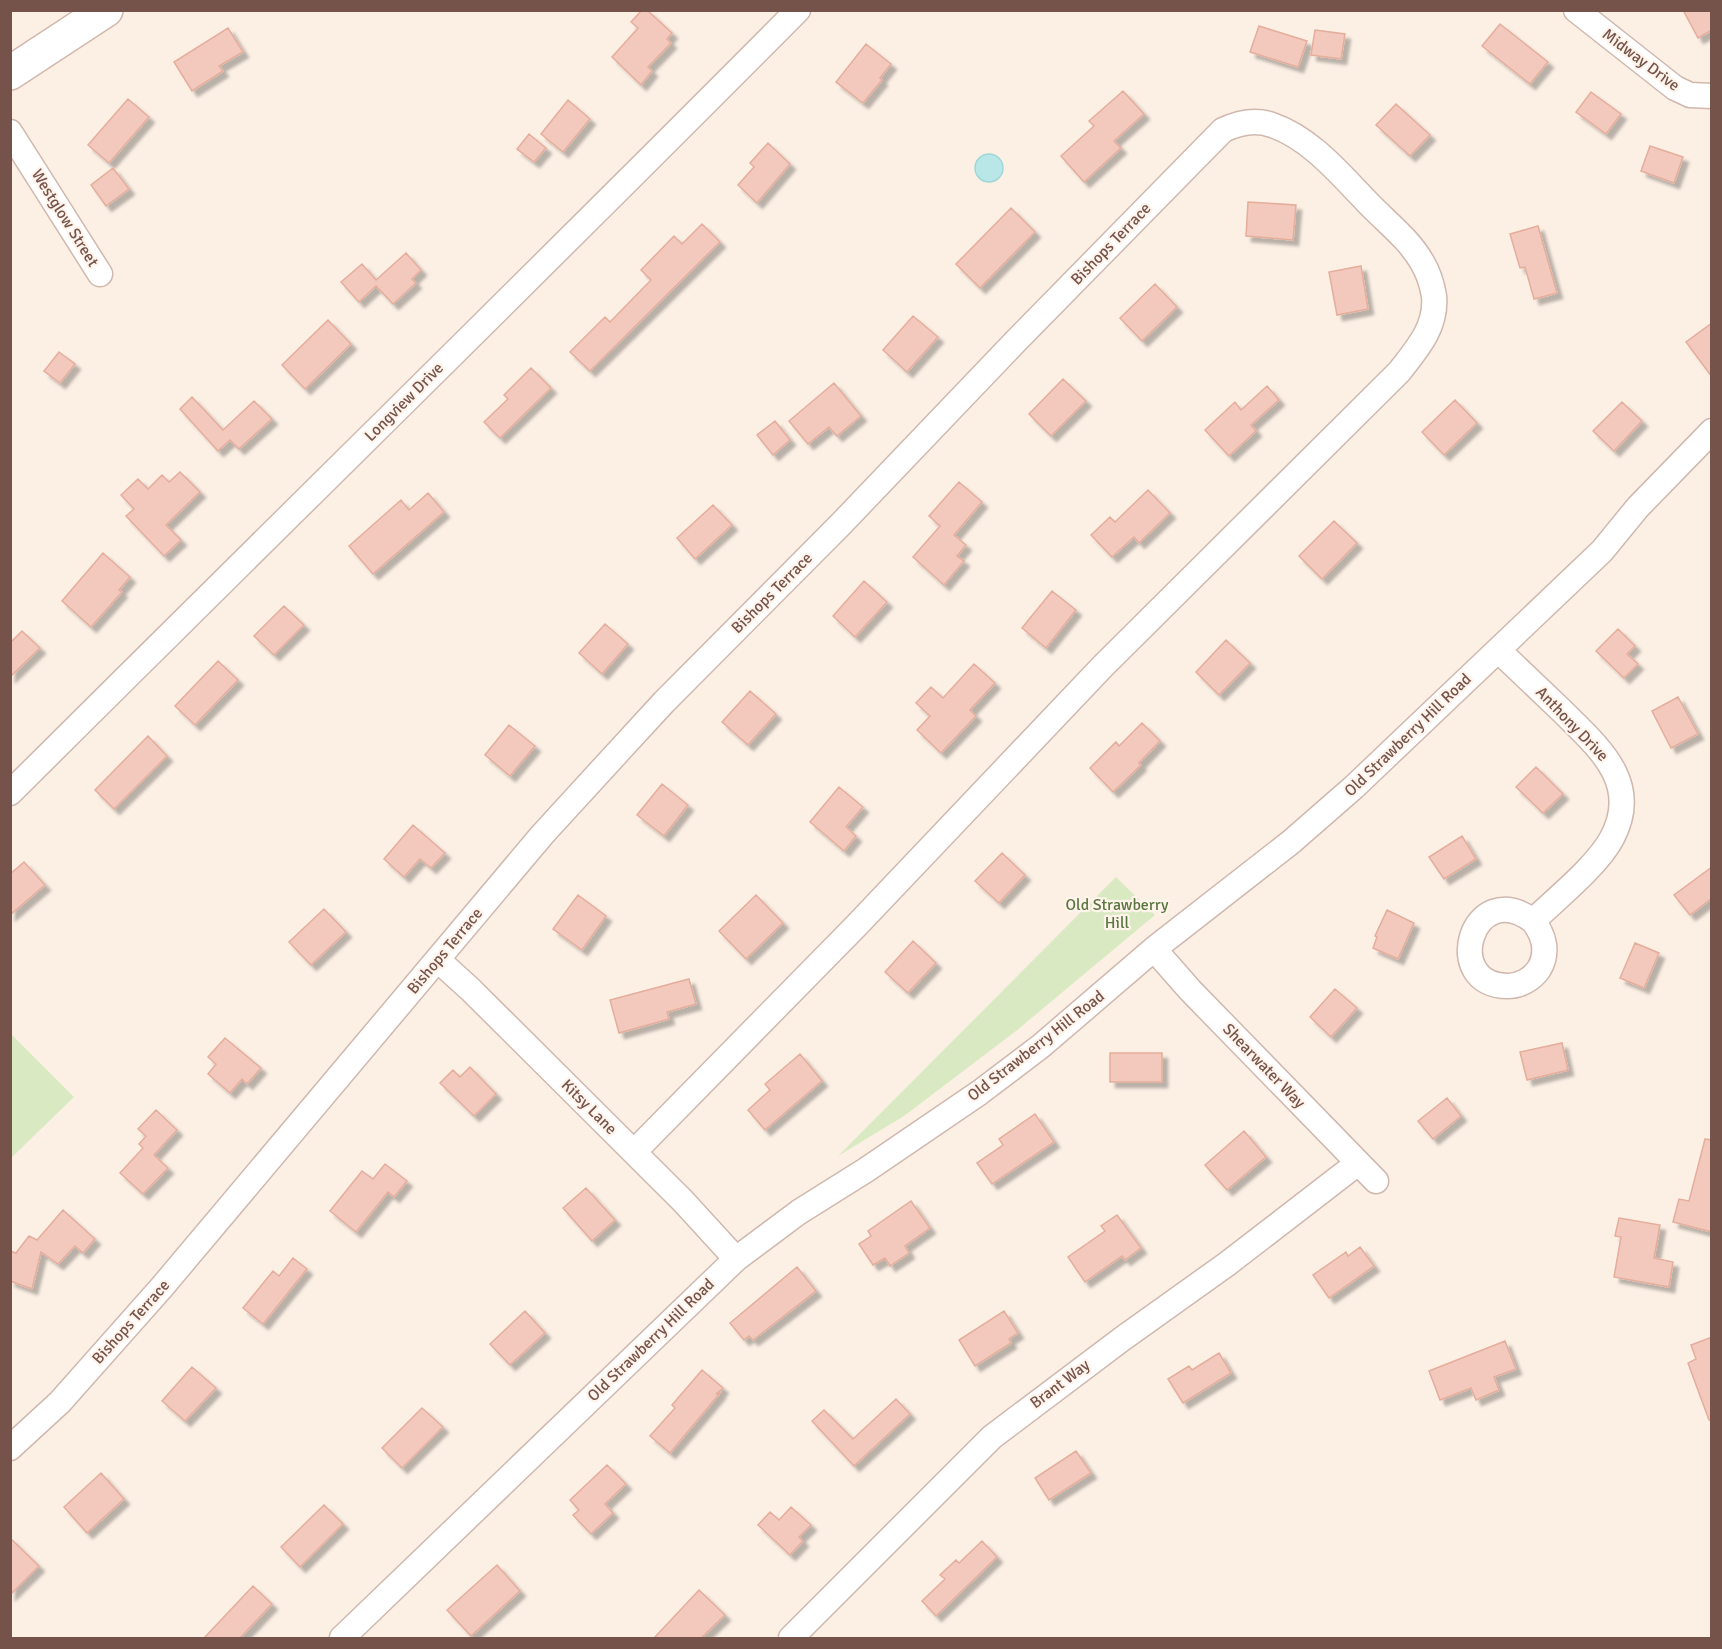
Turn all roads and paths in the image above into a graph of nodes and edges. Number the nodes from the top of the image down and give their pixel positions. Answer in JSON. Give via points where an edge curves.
{"nodes":[{"id":1,"x":106,"y":10,"type":"edge"},
{"id":2,"x":798,"y":10,"type":"edge"},
{"id":3,"x":1576,"y":10,"type":"edge"},
{"id":4,"x":10,"y":73,"type":"edge"},
{"id":5,"x":1712,"y":96,"type":"edge"},
{"id":6,"x":10,"y":132,"type":"edge"},
{"id":7,"x":100,"y":274,"type":"dead end"},
{"id":8,"x":1712,"y":431,"type":"edge"},
{"id":9,"x":1498,"y":650,"type":"junction"},
{"id":10,"x":10,"y":793,"type":"edge"},
{"id":11,"x":1533,"y":921,"type":"dead end"},
{"id":12,"x":1154,"y":949,"type":"junction"},
{"id":13,"x":438,"y":960,"type":"junction"},
{"id":14,"x":634,"y":1152,"type":"junction"},
{"id":15,"x":1358,"y":1163,"type":"junction"},
{"id":16,"x":1376,"y":1181,"type":"dead end"},
{"id":17,"x":736,"y":1258,"type":"junction"},
{"id":18,"x":10,"y":1448,"type":"edge"},
{"id":19,"x":342,"y":1638,"type":"edge"},
{"id":20,"x":791,"y":1638,"type":"edge"}],
"edges":[{"from":1,"to":4,"type":"main road"},
{"from":2,"to":10,"type":"street","name":"Longview Drive"},
{"from":3,"to":5,"type":"street","name":"Midway Drive","via":[[1675,88],[1690,95]]},
{"from":6,"to":7,"type":"street","name":"Westglow Street"},
{"from":8,"to":9,"type":"street","name":"Old Strawberry Hill Road","via":[[1638,507],[1602,551]]},
{"from":9,"to":11,"type":"street","name":"Anthony Drive","via":[[1602,752],[1614,770],[1622,795],[1611,840]]},
{"from":9,"to":12,"type":"street","name":"Old Strawberry Hill Road","via":[[1291,842]]},
{"from":12,"to":15,"type":"street","name":"Shearwater Way"},
{"from":12,"to":17,"type":"street","name":"Old Strawberry Hill Road","via":[[1041,1046],[979,1093]]},
{"from":13,"to":14,"type":"street","name":"Kitsy Lane"},
{"from":13,"to":14,"type":"street","name":"Bishops Terrace","via":[[542,836],[664,702],[1224,130],[1256,121],[1270,124],[1288,131],[1322,156],[1423,263],[1434,297],[1430,328],[1420,345],[1399,372],[1103,666]]},
{"from":13,"to":18,"type":"street","name":"Bishops Terrace","via":[[162,1287],[60,1402]]},
{"from":14,"to":17,"type":"street","name":"Kitsy Lane"},
{"from":15,"to":16,"type":"street","name":"Shearwater Way"},
{"from":15,"to":20,"type":"street","name":"Brant Way","via":[[992,1437]]},
{"from":17,"to":19,"type":"street","name":"Old Strawberry Hill Road"}]}
